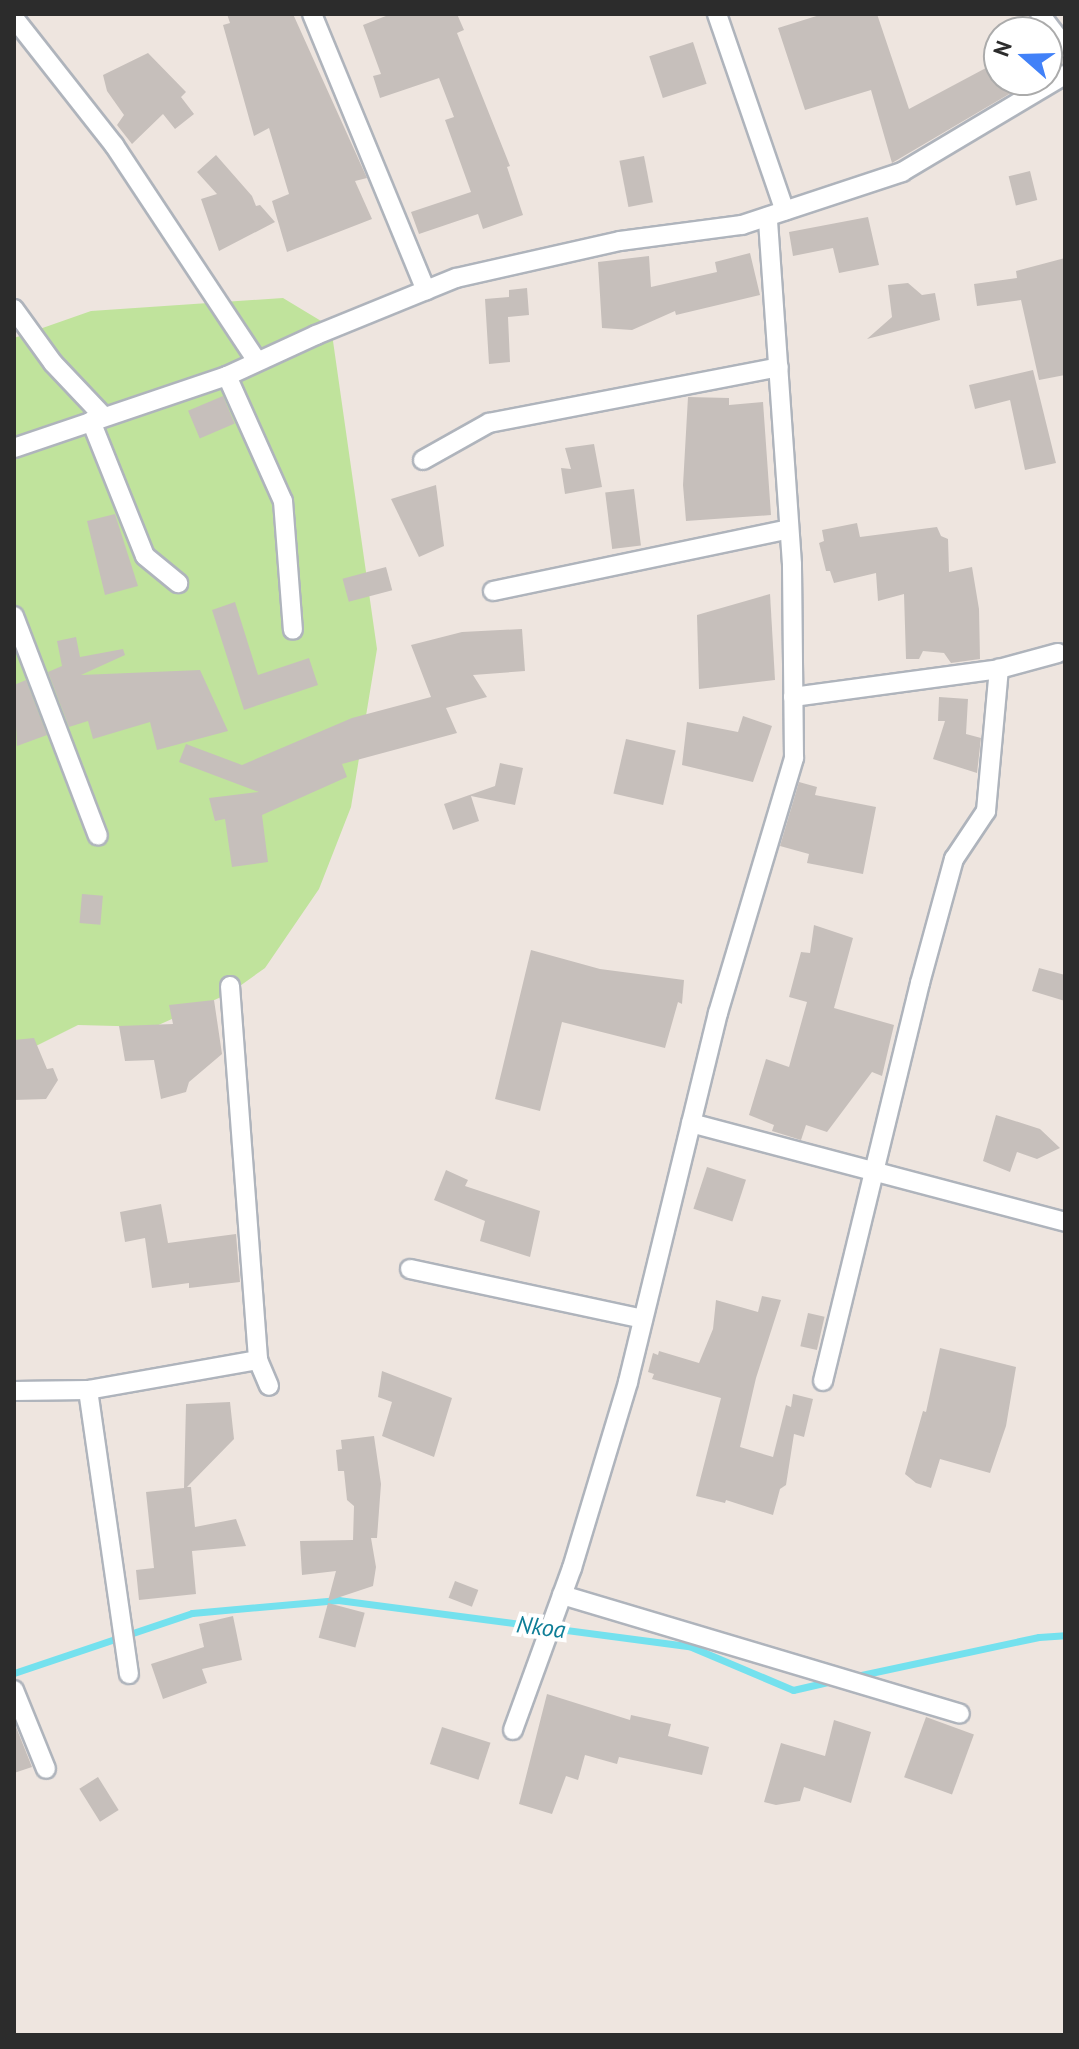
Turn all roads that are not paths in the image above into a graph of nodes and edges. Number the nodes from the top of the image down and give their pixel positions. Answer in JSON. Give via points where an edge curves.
{"nodes":[{"id":1,"x":312,"y":14,"type":"edge"},
{"id":2,"x":717,"y":14,"type":"edge"},
{"id":3,"x":1040,"y":14,"type":"edge"},
{"id":4,"x":14,"y":18,"type":"edge"},
{"id":5,"x":1065,"y":47,"type":"edge"},
{"id":6,"x":1065,"y":75,"type":"edge"},
{"id":7,"x":776,"y":214,"type":"junction"},
{"id":8,"x":426,"y":290,"type":"junction"},
{"id":9,"x":14,"y":309,"type":"edge"},
{"id":10,"x":257,"y":361,"type":"junction"},
{"id":11,"x":779,"y":367,"type":"junction"},
{"id":12,"x":227,"y":376,"type":"junction"},
{"id":13,"x":98,"y":419,"type":"junction"},
{"id":14,"x":14,"y":448,"type":"edge"},
{"id":15,"x":423,"y":460,"type":"dead end"},
{"id":16,"x":789,"y":529,"type":"junction"},
{"id":17,"x":178,"y":583,"type":"dead end"},
{"id":18,"x":493,"y":591,"type":"dead end"},
{"id":19,"x":14,"y":616,"type":"edge"},
{"id":20,"x":293,"y":630,"type":"dead end"},
{"id":21,"x":1058,"y":653,"type":"dead end"},
{"id":22,"x":999,"y":669,"type":"junction"},
{"id":23,"x":793,"y":697,"type":"junction"},
{"id":24,"x":98,"y":836,"type":"dead end"},
{"id":25,"x":230,"y":986,"type":"dead end"},
{"id":26,"x":691,"y":1123,"type":"junction"},
{"id":27,"x":873,"y":1171,"type":"junction"},
{"id":28,"x":1065,"y":1222,"type":"edge"},
{"id":29,"x":410,"y":1269,"type":"dead end"},
{"id":30,"x":643,"y":1319,"type":"junction"},
{"id":31,"x":258,"y":1360,"type":"junction"},
{"id":32,"x":823,"y":1381,"type":"dead end"},
{"id":33,"x":269,"y":1386,"type":"dead end"},
{"id":34,"x":88,"y":1390,"type":"junction"},
{"id":35,"x":14,"y":1391,"type":"edge"},
{"id":36,"x":562,"y":1595,"type":"junction"},
{"id":37,"x":129,"y":1674,"type":"dead end"},
{"id":38,"x":14,"y":1690,"type":"edge"},
{"id":39,"x":960,"y":1714,"type":"dead end"},
{"id":40,"x":513,"y":1730,"type":"dead end"},
{"id":41,"x":46,"y":1769,"type":"dead end"}],
"edges":[{"from":1,"to":8,"type":"street"},
{"from":2,"to":7,"type":"street"},
{"from":3,"to":5,"type":"street"},
{"from":4,"to":10,"type":"street","via":[[114,145]]},
{"from":6,"to":7,"type":"street","via":[[902,172]]},
{"from":7,"to":8,"type":"street","via":[[742,225],[620,241],[456,278]]},
{"from":7,"to":11,"type":"street"},
{"from":8,"to":10,"type":"street"},
{"from":9,"to":13,"type":"street"},
{"from":10,"to":12,"type":"street"},
{"from":11,"to":15,"type":"street","via":[[489,423]]},
{"from":11,"to":16,"type":"street"},
{"from":12,"to":13,"type":"street"},
{"from":12,"to":20,"type":"street","via":[[283,501]]},
{"from":13,"to":14,"type":"street"},
{"from":13,"to":17,"type":"street","via":[[145,556]]},
{"from":16,"to":18,"type":"street"},
{"from":16,"to":23,"type":"street"},
{"from":19,"to":24,"type":"street"},
{"from":21,"to":22,"type":"street"},
{"from":22,"to":23,"type":"street"},
{"from":22,"to":27,"type":"street","via":[[986,811],[954,859]]},
{"from":23,"to":26,"type":"street","via":[[794,758]]},
{"from":25,"to":31,"type":"street"},
{"from":26,"to":27,"type":"street"},
{"from":26,"to":30,"type":"street"},
{"from":27,"to":28,"type":"street"},
{"from":27,"to":32,"type":"street"},
{"from":29,"to":30,"type":"street"},
{"from":30,"to":36,"type":"street"},
{"from":31,"to":33,"type":"street"},
{"from":31,"to":34,"type":"street"},
{"from":34,"to":35,"type":"street"},
{"from":34,"to":37,"type":"street"},
{"from":36,"to":39,"type":"street"},
{"from":36,"to":40,"type":"street"},
{"from":38,"to":41,"type":"street"}]}
